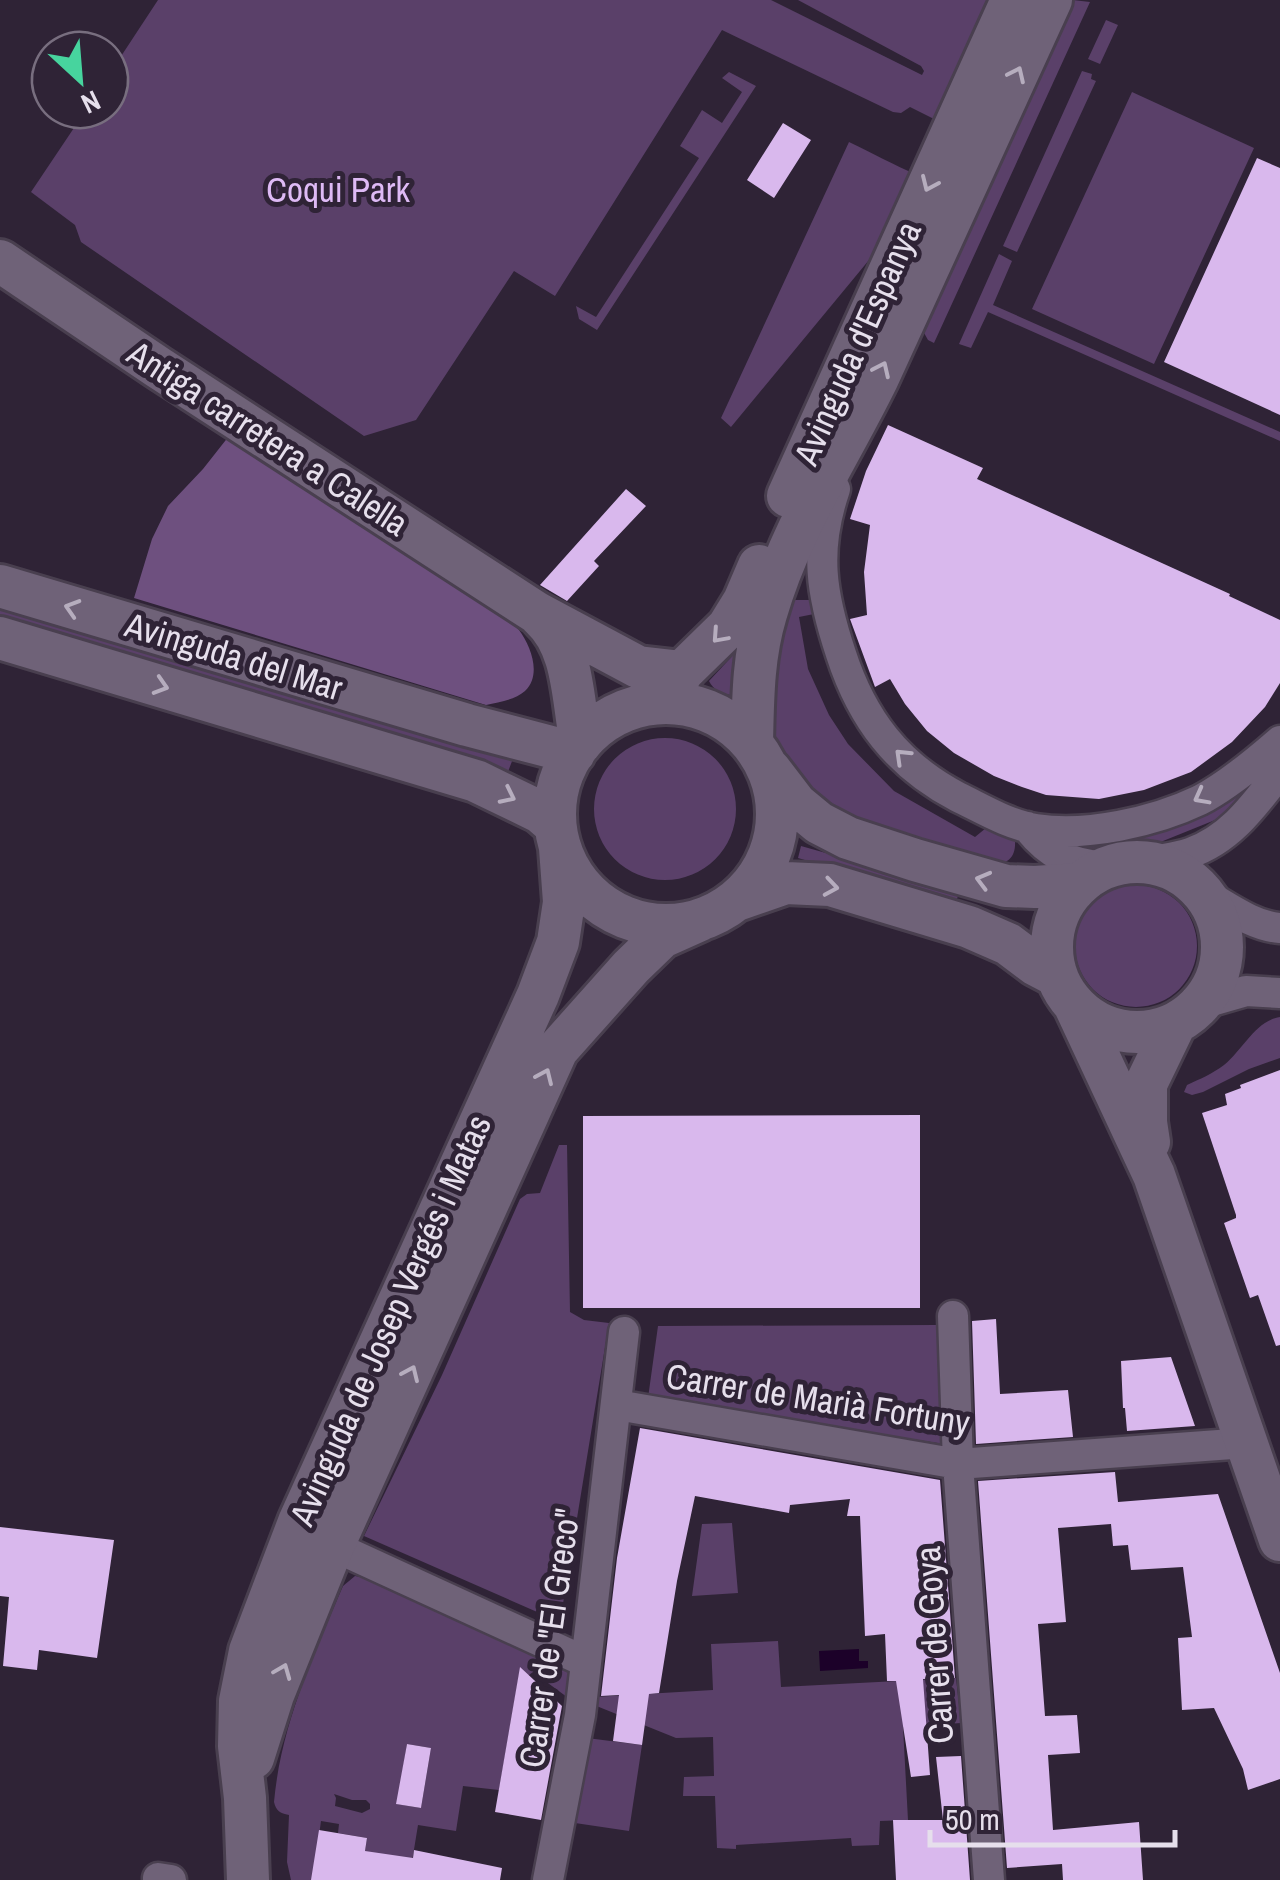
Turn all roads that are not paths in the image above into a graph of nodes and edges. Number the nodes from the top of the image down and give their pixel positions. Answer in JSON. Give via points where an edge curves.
{"nodes":[{"id":1,"x":1012,"y":0,"type":"edge"},
{"id":2,"x":1051,"y":0,"type":"edge"},
{"id":3,"x":0,"y":262,"type":"edge"},
{"id":4,"x":852,"y":432,"type":"junction"},
{"id":5,"x":0,"y":586,"type":"edge"},
{"id":6,"x":537,"y":613,"type":"junction"},
{"id":7,"x":0,"y":638,"type":"edge"},
{"id":8,"x":670,"y":693,"type":"junction"},
{"id":9,"x":1280,"y":741,"type":"edge"},
{"id":10,"x":578,"y":748,"type":"junction"},
{"id":11,"x":759,"y":754,"type":"junction"},
{"id":12,"x":1280,"y":772,"type":"edge"},
{"id":13,"x":1027,"y":826,"type":"junction"},
{"id":14,"x":558,"y":837,"type":"junction"},
{"id":15,"x":1150,"y":862,"type":"junction"},
{"id":16,"x":1092,"y":876,"type":"junction"},
{"id":17,"x":1205,"y":894,"type":"junction"},
{"id":18,"x":718,"y":910,"type":"junction"},
{"id":19,"x":1280,"y":928,"type":"edge"},
{"id":20,"x":1066,"y":991,"type":"junction"},
{"id":21,"x":1280,"y":993,"type":"edge"},
{"id":22,"x":1188,"y":1014,"type":"junction"},
{"id":23,"x":1154,"y":1175,"type":"junction"},
{"id":24,"x":952,"y":1316,"type":"dead end"},
{"id":25,"x":624,"y":1332,"type":"dead end"},
{"id":26,"x":617,"y":1405,"type":"junction"},
{"id":27,"x":1246,"y":1443,"type":"junction"},
{"id":28,"x":958,"y":1464,"type":"junction"},
{"id":29,"x":1280,"y":1540,"type":"edge"},
{"id":30,"x":333,"y":1546,"type":"junction"},
{"id":31,"x":586,"y":1662,"type":"junction"},
{"id":32,"x":245,"y":1798,"type":"junction"},
{"id":33,"x":248,"y":1880,"type":"edge"},
{"id":34,"x":548,"y":1880,"type":"edge"},
{"id":35,"x":989,"y":1880,"type":"edge"}],
"edges":[{"from":1,"to":8,"type":"street","name":"Avinguda d'Espanya","one_way":true,"via":[[744,601]]},
{"from":4,"to":2,"type":"street","name":"Avinguda d'Espanya","one_way":true},
{"from":3,"to":6,"type":"street","name":"Antiga carretera a Calella"},
{"from":4,"to":11,"type":"street","name":"Avinguda d'Espanya","via":[[765,616],[752,683]]},
{"from":13,"to":4,"type":"street","name":"Avinguda d'Espanya","one_way":true,"via":[[935,785],[896,754],[850,682],[824,595],[822,551]]},
{"from":10,"to":5,"type":"street","name":"Avinguda del Mar","one_way":true,"via":[[468,725]]},
{"from":6,"to":8,"type":"street","name":"Antiga carretera a Calella","via":[[638,667]]},
{"from":6,"to":10,"type":"street","name":"Antiga carretera a Calella","via":[[555,630],[564,652]]},
{"from":7,"to":14,"type":"street","name":"Avinguda del Mar","one_way":true,"via":[[476,780],[540,812]]},
{"from":8,"to":10,"type":"street","via":[[614,716]]},
{"from":8,"to":11,"type":"street","via":[[734,726]]},
{"from":9,"to":13,"type":"street","name":"Avinguda d'Espanya","one_way":true,"via":[[1201,799],[1154,818],[1084,831]]},
{"from":10,"to":14,"type":"street","via":[[557,795]]},
{"from":16,"to":11,"type":"street","one_way":true,"via":[[1034,888],[1006,886],[848,838],[796,804]]},
{"from":11,"to":18,"type":"street","via":[[776,797],[776,834],[750,887]]},
{"from":12,"to":15,"type":"street","via":[[1224,837]]},
{"from":13,"to":16,"type":"street","name":"Avinguda d'Espanya","via":[[1051,851]]},
{"from":14,"to":18,"type":"street","via":[[578,882],[612,912],[655,925],[686,924]]},
{"from":14,"to":32,"type":"street","name":"Avinguda de Josep Vergés i Matas","via":[[564,902],[538,995],[298,1522],[250,1650],[240,1701]]},
{"from":15,"to":16,"type":"street","via":[[1129,861]]},
{"from":15,"to":17,"type":"street","via":[[1190,878]]},
{"from":16,"to":20,"type":"street","via":[[1071,892],[1052,938],[1052,963]]},
{"from":17,"to":19,"type":"street"},
{"from":17,"to":22,"type":"street","via":[[1219,920],[1223,949],[1217,979]]},
{"from":18,"to":20,"type":"street","one_way":true,"via":[[786,882],[830,885],[1008,944]]},
{"from":30,"to":18,"type":"street","name":"Avinguda de Josep Vergés i Matas","one_way":true,"via":[[557,1050],[665,934]]},
{"from":20,"to":22,"type":"street","via":[[1097,1023],[1122,1031],[1149,1032]]},
{"from":20,"to":23,"type":"street"},
{"from":21,"to":22,"type":"street","via":[[1246,991]]},
{"from":22,"to":23,"type":"street","via":[[1146,1084]]},
{"from":23,"to":27,"type":"street"},
{"from":24,"to":28,"type":"street","name":"Carrer de Goya"},
{"from":25,"to":26,"type":"street","name":"Carrer de \"El Greco\""},
{"from":26,"to":28,"type":"street","name":"Carrer de Marià Fortuny"},
{"from":26,"to":31,"type":"street","name":"Carrer de \"El Greco\""},
{"from":27,"to":28,"type":"street","name":"Carrer de Marià Fortuny"},
{"from":27,"to":29,"type":"street"},
{"from":28,"to":35,"type":"street","name":"Carrer de Goya"},
{"from":30,"to":31,"type":"street"},
{"from":32,"to":30,"type":"street","name":"Avinguda de Josep Vergés i Matas","one_way":true,"via":[[273,1695]]},
{"from":31,"to":34,"type":"street","name":"Carrer de \"El Greco\""},
{"from":32,"to":33,"type":"street","name":"Avinguda de Josep Vergés i Matas"}]}
